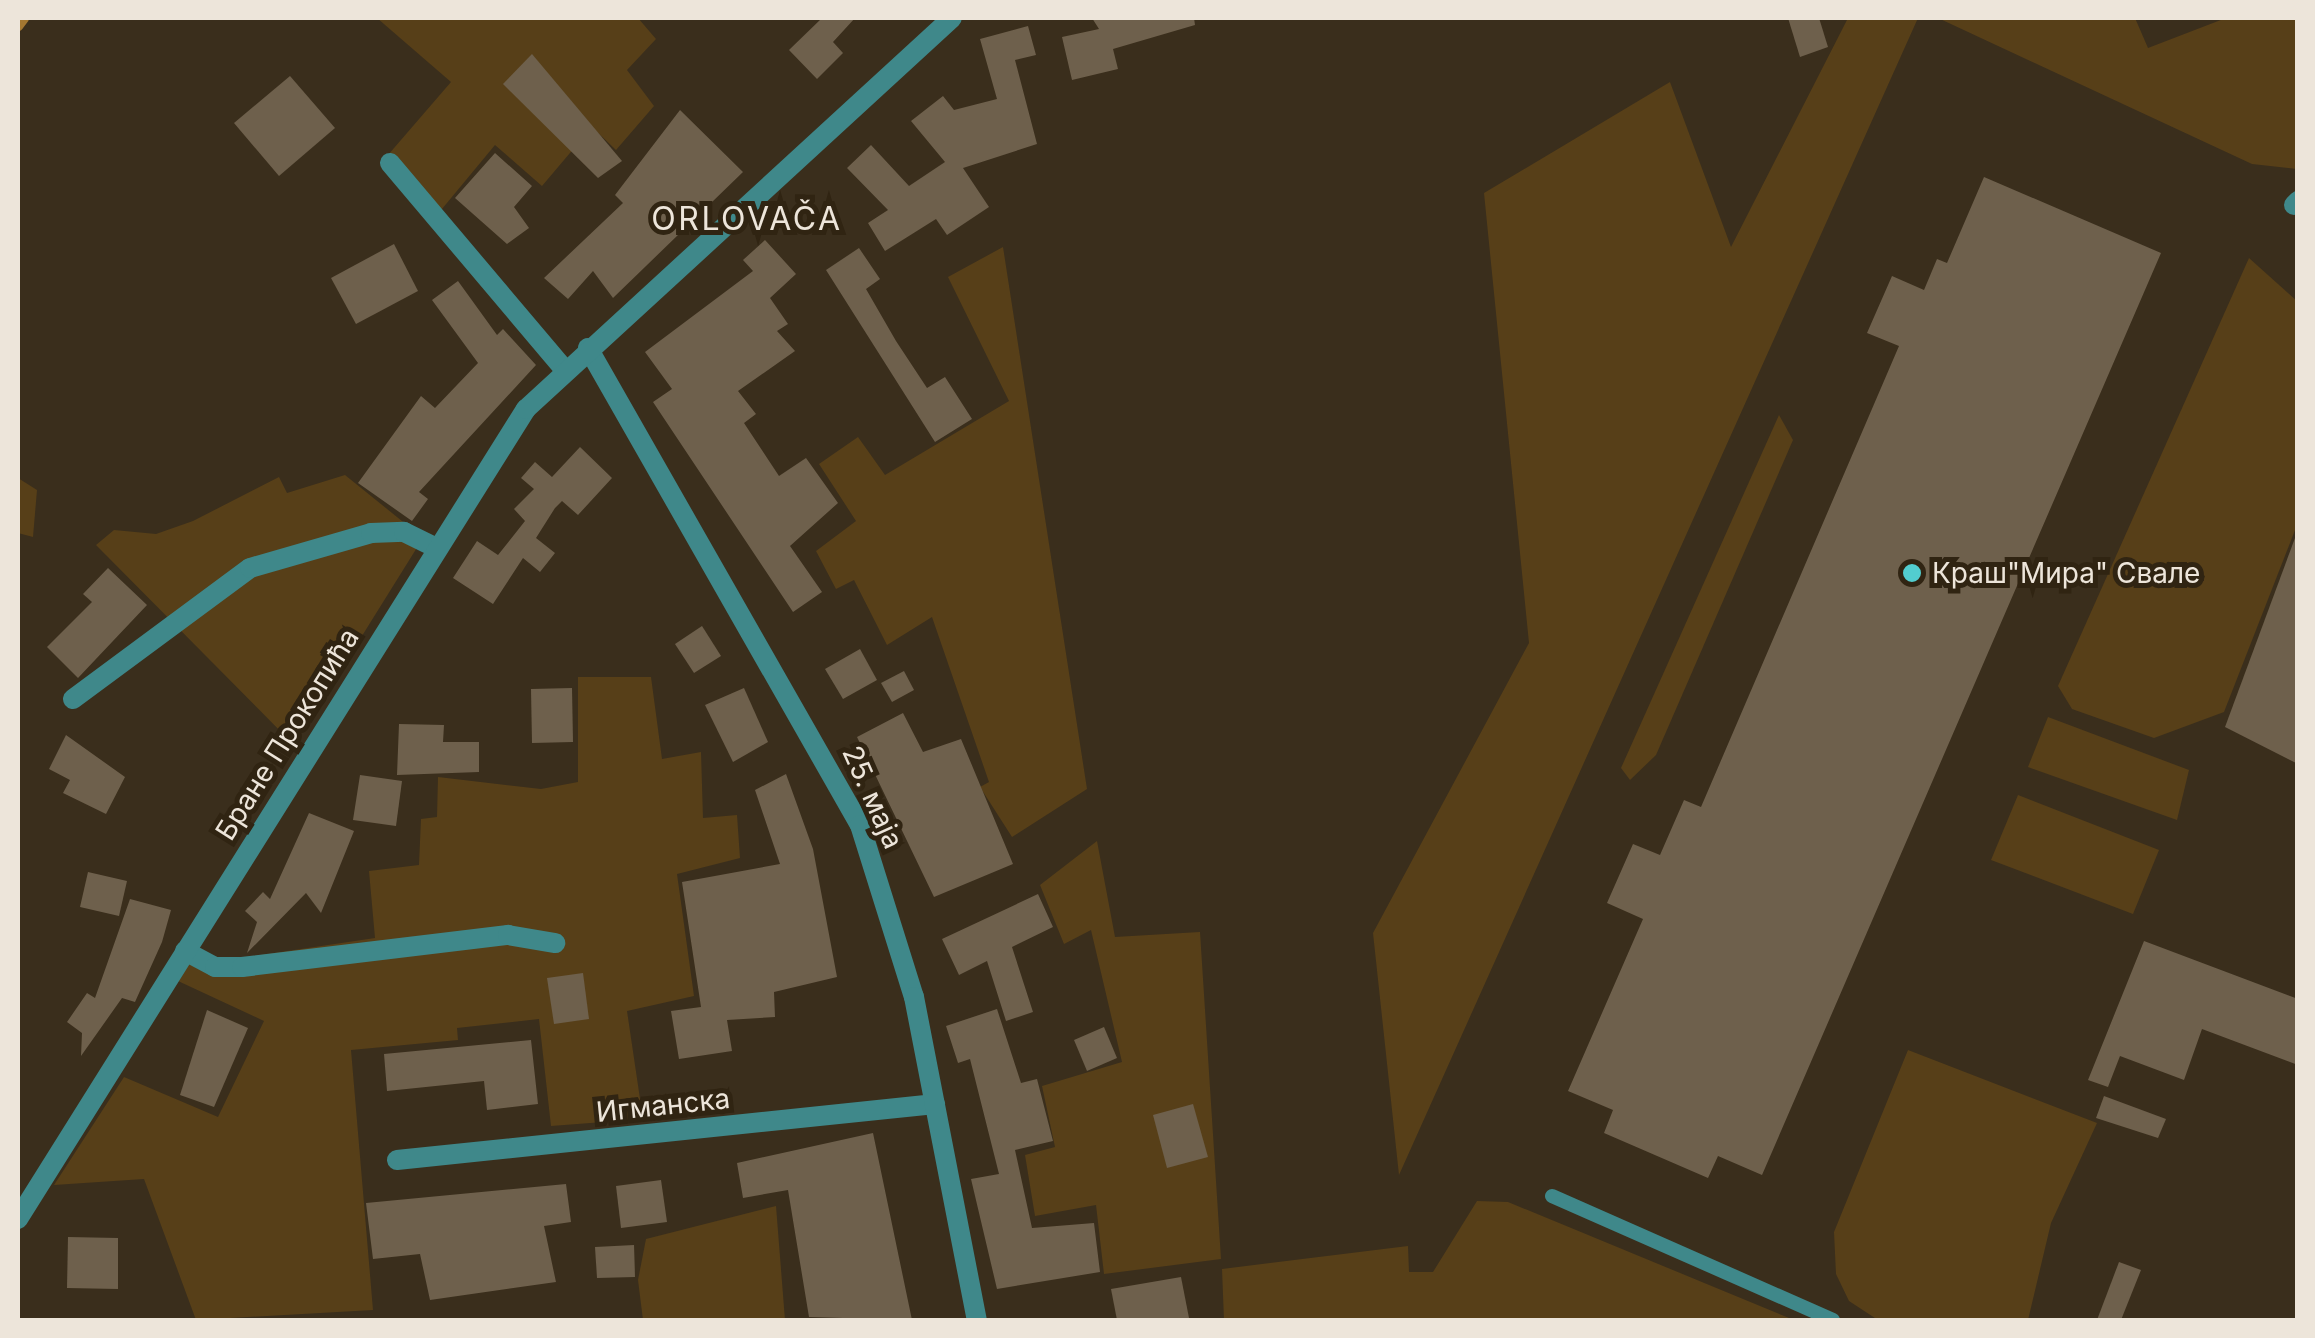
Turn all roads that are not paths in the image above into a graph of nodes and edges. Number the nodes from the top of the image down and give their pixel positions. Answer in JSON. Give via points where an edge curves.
{"nodes":[{"id":1,"x":952,"y":18,"type":"edge"},
{"id":2,"x":390,"y":163,"type":"dead end"},
{"id":3,"x":588,"y":348,"type":"junction"},
{"id":4,"x":564,"y":369,"type":"junction"},
{"id":5,"x":435,"y":547,"type":"junction"},
{"id":6,"x":73,"y":699,"type":"dead end"},
{"id":7,"x":556,"y":943,"type":"dead end"},
{"id":8,"x":185,"y":951,"type":"junction"},
{"id":9,"x":935,"y":1104,"type":"junction"},
{"id":10,"x":398,"y":1160,"type":"dead end"},
{"id":11,"x":1552,"y":1196,"type":"dead end"},
{"id":12,"x":18,"y":1219,"type":"edge"},
{"id":13,"x":977,"y":1320,"type":"edge"},
{"id":14,"x":1833,"y":1320,"type":"edge"}],
"edges":[{"from":1,"to":3,"type":"street","name":"Бране Прокопића"},
{"from":2,"to":4,"type":"street"},
{"from":3,"to":4,"type":"street","name":"Бране Прокопића"},
{"from":3,"to":9,"type":"street","name":"25. маја","via":[[860,825],[914,997]]},
{"from":4,"to":5,"type":"street","name":"Бране Прокопића","via":[[526,408]]},
{"from":5,"to":6,"type":"street","via":[[404,532],[371,533],[250,568]]},
{"from":5,"to":8,"type":"street","name":"Бране Прокопића"},
{"from":7,"to":8,"type":"street","via":[[508,935],[242,967],[215,967]]},
{"from":8,"to":12,"type":"street","name":"Бране Прокопића"},
{"from":9,"to":10,"type":"street","name":"Игманска"},
{"from":9,"to":13,"type":"street","name":"25. маја"},
{"from":11,"to":14,"type":"lane"}]}
